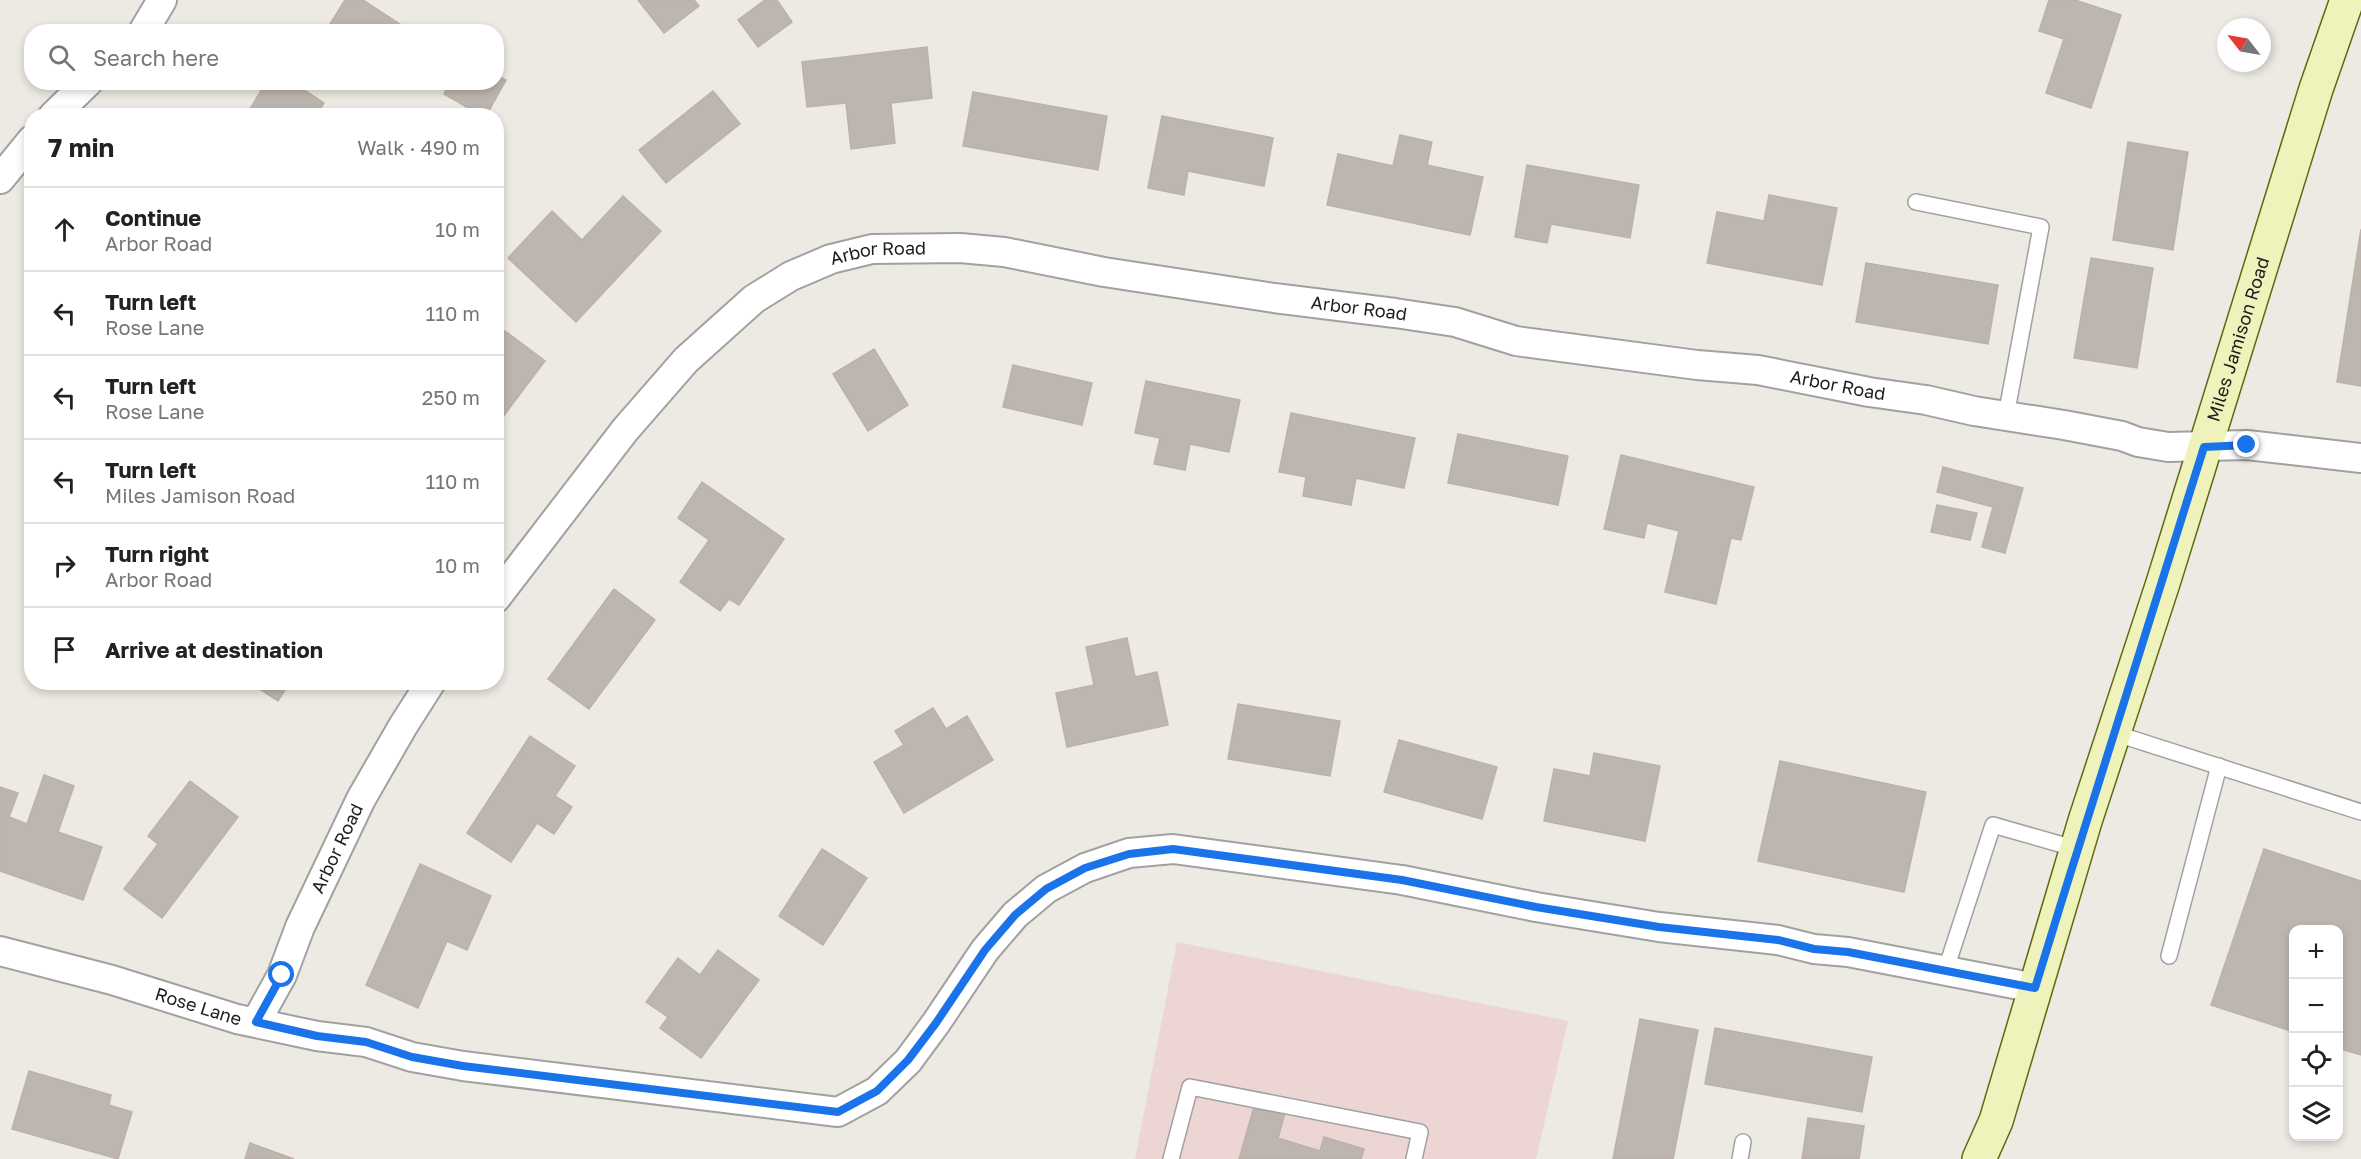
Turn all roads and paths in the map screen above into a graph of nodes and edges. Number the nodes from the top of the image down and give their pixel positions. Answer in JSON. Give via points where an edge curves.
{"nodes":[{"id":1,"x":162,"y":0,"type":"edge"},
{"id":2,"x":2347,"y":0,"type":"edge"},
{"id":3,"x":148,"y":24,"type":"edge"},
{"id":4,"x":80,"y":90,"type":"edge"},
{"id":5,"x":61,"y":108,"type":"edge"},
{"id":6,"x":24,"y":150,"type":"edge"},
{"id":7,"x":0,"y":179,"type":"edge"},
{"id":8,"x":1916,"y":202,"type":"dead end"},
{"id":9,"x":2006,"y":416,"type":"junction"},
{"id":10,"x":2204,"y":447,"type":"junction"},
{"id":11,"x":2361,"y":458,"type":"edge"},
{"id":12,"x":504,"y":588,"type":"edge"},
{"id":13,"x":426,"y":690,"type":"edge"},
{"id":14,"x":2114,"y":733,"type":"junction"},
{"id":15,"x":2218,"y":766,"type":"junction"},
{"id":16,"x":2361,"y":812,"type":"edge"},
{"id":17,"x":2077,"y":849,"type":"junction"},
{"id":18,"x":0,"y":951,"type":"edge"},
{"id":19,"x":2169,"y":956,"type":"dead end"},
{"id":20,"x":1946,"y":969,"type":"junction"},
{"id":21,"x":2035,"y":988,"type":"junction"},
{"id":22,"x":256,"y":1022,"type":"junction"},
{"id":23,"x":1743,"y":1142,"type":"dead end"},
{"id":24,"x":1171,"y":1159,"type":"edge"},
{"id":25,"x":1414,"y":1159,"type":"edge"},
{"id":26,"x":1740,"y":1159,"type":"edge"},
{"id":27,"x":1979,"y":1159,"type":"edge"}],
"edges":[{"from":1,"to":3,"type":"street"},
{"from":2,"to":10,"type":"main road","name":"Miles Jamison Road"},
{"from":4,"to":5,"type":"street"},
{"from":6,"to":7,"type":"street"},
{"from":8,"to":9,"type":"lane","via":[[2040,227]]},
{"from":9,"to":10,"type":"street","name":"Arbor Road","via":[[2168,447]]},
{"from":9,"to":12,"type":"street","name":"Arbor Road","via":[[1758,370],[1516,341],[1455,322],[1104,272],[1004,252],[872,249],[791,276],[754,298],[686,360],[625,430]]},
{"from":10,"to":11,"type":"street","name":"Arbor Road","via":[[2247,445]]},
{"from":10,"to":14,"type":"main road","name":"Miles Jamison Road"},
{"from":13,"to":22,"type":"street","name":"Arbor Road","via":[[361,799],[300,927],[282,975]]},
{"from":14,"to":15,"type":"lane"},
{"from":14,"to":17,"type":"main road","name":"Miles Jamison Road"},
{"from":15,"to":16,"type":"lane"},
{"from":15,"to":19,"type":"lane"},
{"from":17,"to":20,"type":"lane","via":[[1993,825]]},
{"from":17,"to":21,"type":"main road","name":"Miles Jamison Road"},
{"from":18,"to":22,"type":"street","name":"Rose Lane"},
{"from":20,"to":21,"type":"street","name":"Rose Lane"},
{"from":20,"to":22,"type":"street","name":"Rose Lane","via":[[1778,940],[1659,927],[1536,907],[1402,880],[1173,849],[1129,854],[1085,868],[1046,889],[1015,915],[985,950],[908,1060],[877,1091],[838,1112],[463,1066],[412,1057],[366,1042]]},
{"from":21,"to":27,"type":"main road","name":"Miles Jamison Road","via":[[1996,1121]]},
{"from":23,"to":26,"type":"lane"},
{"from":24,"to":25,"type":"lane","via":[[1190,1087],[1420,1132]]}]}
